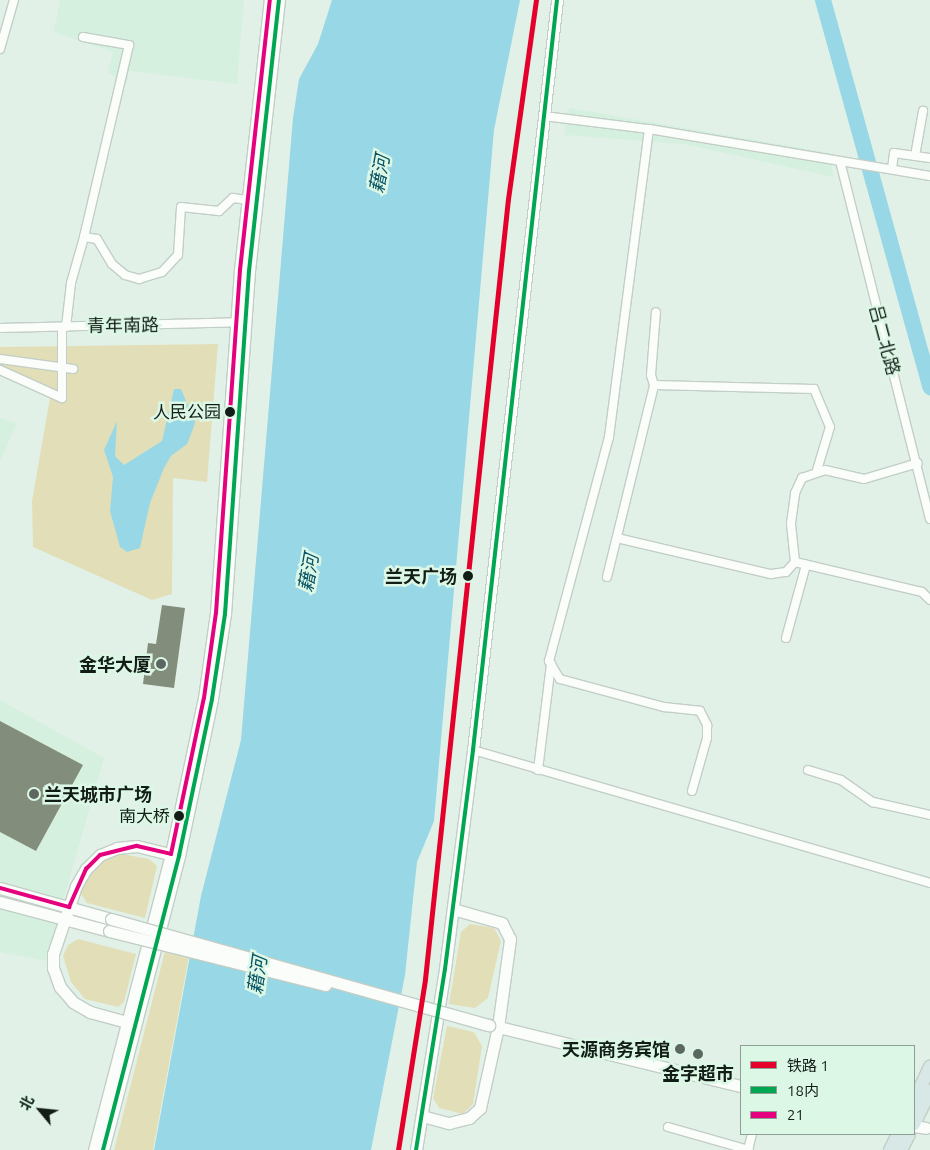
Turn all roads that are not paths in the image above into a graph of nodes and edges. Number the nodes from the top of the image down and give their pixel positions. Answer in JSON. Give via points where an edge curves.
{"nodes":[{"id":1,"x":14,"y":0,"type":"edge"},
{"id":2,"x":270,"y":0,"type":"edge"},
{"id":3,"x":279,"y":0,"type":"edge"},
{"id":4,"x":557,"y":0,"type":"edge"},
{"id":5,"x":83,"y":37,"type":"dead end"},
{"id":6,"x":0,"y":49,"type":"edge"},
{"id":7,"x":923,"y":111,"type":"dead end"},
{"id":8,"x":544,"y":116,"type":"junction"},
{"id":9,"x":649,"y":128,"type":"junction"},
{"id":10,"x":916,"y":156,"type":"junction"},
{"id":11,"x":930,"y":158,"type":"edge"},
{"id":12,"x":844,"y":162,"type":"junction"},
{"id":13,"x":892,"y":169,"type":"junction"},
{"id":14,"x":930,"y":176,"type":"edge"},
{"id":15,"x":248,"y":200,"type":"junction"},
{"id":16,"x":84,"y":237,"type":"junction"},
{"id":17,"x":656,"y":312,"type":"dead end"},
{"id":18,"x":241,"y":322,"type":"junction"},
{"id":19,"x":64,"y":327,"type":"junction"},
{"id":20,"x":0,"y":328,"type":"edge"},
{"id":21,"x":0,"y":359,"type":"edge"},
{"id":22,"x":62,"y":367,"type":"junction"},
{"id":23,"x":73,"y":369,"type":"dead end"},
{"id":24,"x":0,"y":370,"type":"edge"},
{"id":25,"x":654,"y":385,"type":"junction"},
{"id":26,"x":918,"y":464,"type":"junction"},
{"id":27,"x":817,"y":470,"type":"junction"},
{"id":28,"x":930,"y":519,"type":"edge"},
{"id":29,"x":617,"y":538,"type":"junction"},
{"id":30,"x":795,"y":562,"type":"junction"},
{"id":31,"x":806,"y":565,"type":"junction"},
{"id":32,"x":607,"y":577,"type":"dead end"},
{"id":33,"x":930,"y":600,"type":"edge"},
{"id":34,"x":786,"y":638,"type":"dead end"},
{"id":35,"x":551,"y":664,"type":"junction"},
{"id":36,"x":473,"y":750,"type":"junction"},
{"id":37,"x":538,"y":770,"type":"junction"},
{"id":38,"x":808,"y":770,"type":"dead end"},
{"id":39,"x":692,"y":791,"type":"dead end"},
{"id":40,"x":930,"y":815,"type":"edge"},
{"id":41,"x":175,"y":856,"type":"junction"},
{"id":42,"x":930,"y":883,"type":"edge"},
{"id":43,"x":0,"y":888,"type":"edge"},
{"id":44,"x":0,"y":902,"type":"edge"},
{"id":45,"x":69,"y":907,"type":"junction"},
{"id":46,"x":453,"y":908,"type":"junction"},
{"id":47,"x":64,"y":920,"type":"junction"},
{"id":48,"x":132,"y":1023,"type":"junction"},
{"id":49,"x":493,"y":1026,"type":"junction"},
{"id":50,"x":930,"y":1066,"type":"edge"},
{"id":51,"x":740,"y":1086,"type":"edge"},
{"id":52,"x":930,"y":1091,"type":"edge"},
{"id":53,"x":915,"y":1099,"type":"edge"},
{"id":54,"x":422,"y":1116,"type":"junction"},
{"id":55,"x":668,"y":1127,"type":"dead end"},
{"id":56,"x":921,"y":1127,"type":"edge"},
{"id":57,"x":752,"y":1135,"type":"edge"},
{"id":58,"x":898,"y":1135,"type":"edge"},
{"id":59,"x":908,"y":1135,"type":"edge"},
{"id":60,"x":94,"y":1150,"type":"edge"},
{"id":61,"x":103,"y":1150,"type":"edge"},
{"id":62,"x":416,"y":1150,"type":"edge"},
{"id":63,"x":749,"y":1150,"type":"edge"},
{"id":64,"x":890,"y":1150,"type":"edge"},
{"id":65,"x":901,"y":1150,"type":"edge"}],
"edges":[{"from":1,"to":6,"type":"street"},
{"from":2,"to":15,"type":"main road"},
{"from":3,"to":18,"type":"main road"},
{"from":4,"to":8,"type":"main road"},
{"from":5,"to":16,"type":"street","via":[[129,45]]},
{"from":7,"to":10,"type":"street"},
{"from":8,"to":9,"type":"street"},
{"from":8,"to":36,"type":"main road"},
{"from":9,"to":12,"type":"street"},
{"from":9,"to":35,"type":"street","via":[[609,438]]},
{"from":10,"to":11,"type":"street"},
{"from":10,"to":13,"type":"street","via":[[894,153]]},
{"from":12,"to":13,"type":"street"},
{"from":12,"to":26,"type":"street","name":"吕二北路"},
{"from":13,"to":14,"type":"street"},
{"from":15,"to":16,"type":"street","via":[[233,198],[219,211],[181,207],[178,255],[167,269],[139,279],[125,275],[112,264],[97,239]]},
{"from":15,"to":18,"type":"main road"},
{"from":16,"to":19,"type":"street","via":[[71,283]]},
{"from":17,"to":25,"type":"street","via":[[651,375]]},
{"from":18,"to":19,"type":"street","name":"青年南路"},
{"from":18,"to":41,"type":"main road","via":[[216,613]]},
{"from":19,"to":20,"type":"street","name":"青年南路"},
{"from":19,"to":22,"type":"street"},
{"from":21,"to":22,"type":"street"},
{"from":22,"to":23,"type":"street"},
{"from":22,"to":24,"type":"street","via":[[62,398]]},
{"from":25,"to":27,"type":"street","via":[[814,389],[830,427]]},
{"from":25,"to":29,"type":"street"},
{"from":26,"to":27,"type":"street","via":[[864,479]]},
{"from":26,"to":28,"type":"street","name":"吕二北路"},
{"from":27,"to":30,"type":"street","via":[[802,478],[795,493],[791,523]]},
{"from":29,"to":30,"type":"street","via":[[771,574],[786,572]]},
{"from":29,"to":32,"type":"street"},
{"from":30,"to":31,"type":"street"},
{"from":31,"to":33,"type":"street","via":[[922,592]]},
{"from":31,"to":34,"type":"street"},
{"from":35,"to":37,"type":"street"},
{"from":35,"to":39,"type":"street","via":[[560,679],[664,707],[700,711],[707,725],[707,738]]},
{"from":36,"to":37,"type":"street"},
{"from":36,"to":46,"type":"main road"},
{"from":37,"to":42,"type":"street"},
{"from":38,"to":40,"type":"street","via":[[841,780],[873,802]]},
{"from":41,"to":45,"type":"main road","via":[[136,846],[117,848],[100,855],[86,868]]},
{"from":41,"to":48,"type":"main road"},
{"from":43,"to":45,"type":"main road"},
{"from":44,"to":47,"type":"main road"},
{"from":45,"to":47,"type":"main road"},
{"from":45,"to":49,"type":"main road","bridge":true},
{"from":46,"to":49,"type":"main road","via":[[502,923],[510,939]]},
{"from":46,"to":54,"type":"main road"},
{"from":47,"to":48,"type":"main road","via":[[52,968],[60,987],[73,1002],[90,1012]]},
{"from":47,"to":49,"type":"main road","bridge":true},
{"from":48,"to":60,"type":"main road"},
{"from":48,"to":61,"type":"main road"},
{"from":49,"to":51,"type":"main road"},
{"from":49,"to":54,"type":"main road","via":[[480,1108],[470,1118],[449,1123]]},
{"from":50,"to":53,"type":"main road"},
{"from":52,"to":56,"type":"main road"},
{"from":54,"to":62,"type":"main road"},
{"from":55,"to":63,"type":"street"},
{"from":57,"to":63,"type":"street"},
{"from":58,"to":64,"type":"main road"},
{"from":59,"to":65,"type":"main road"}]}
